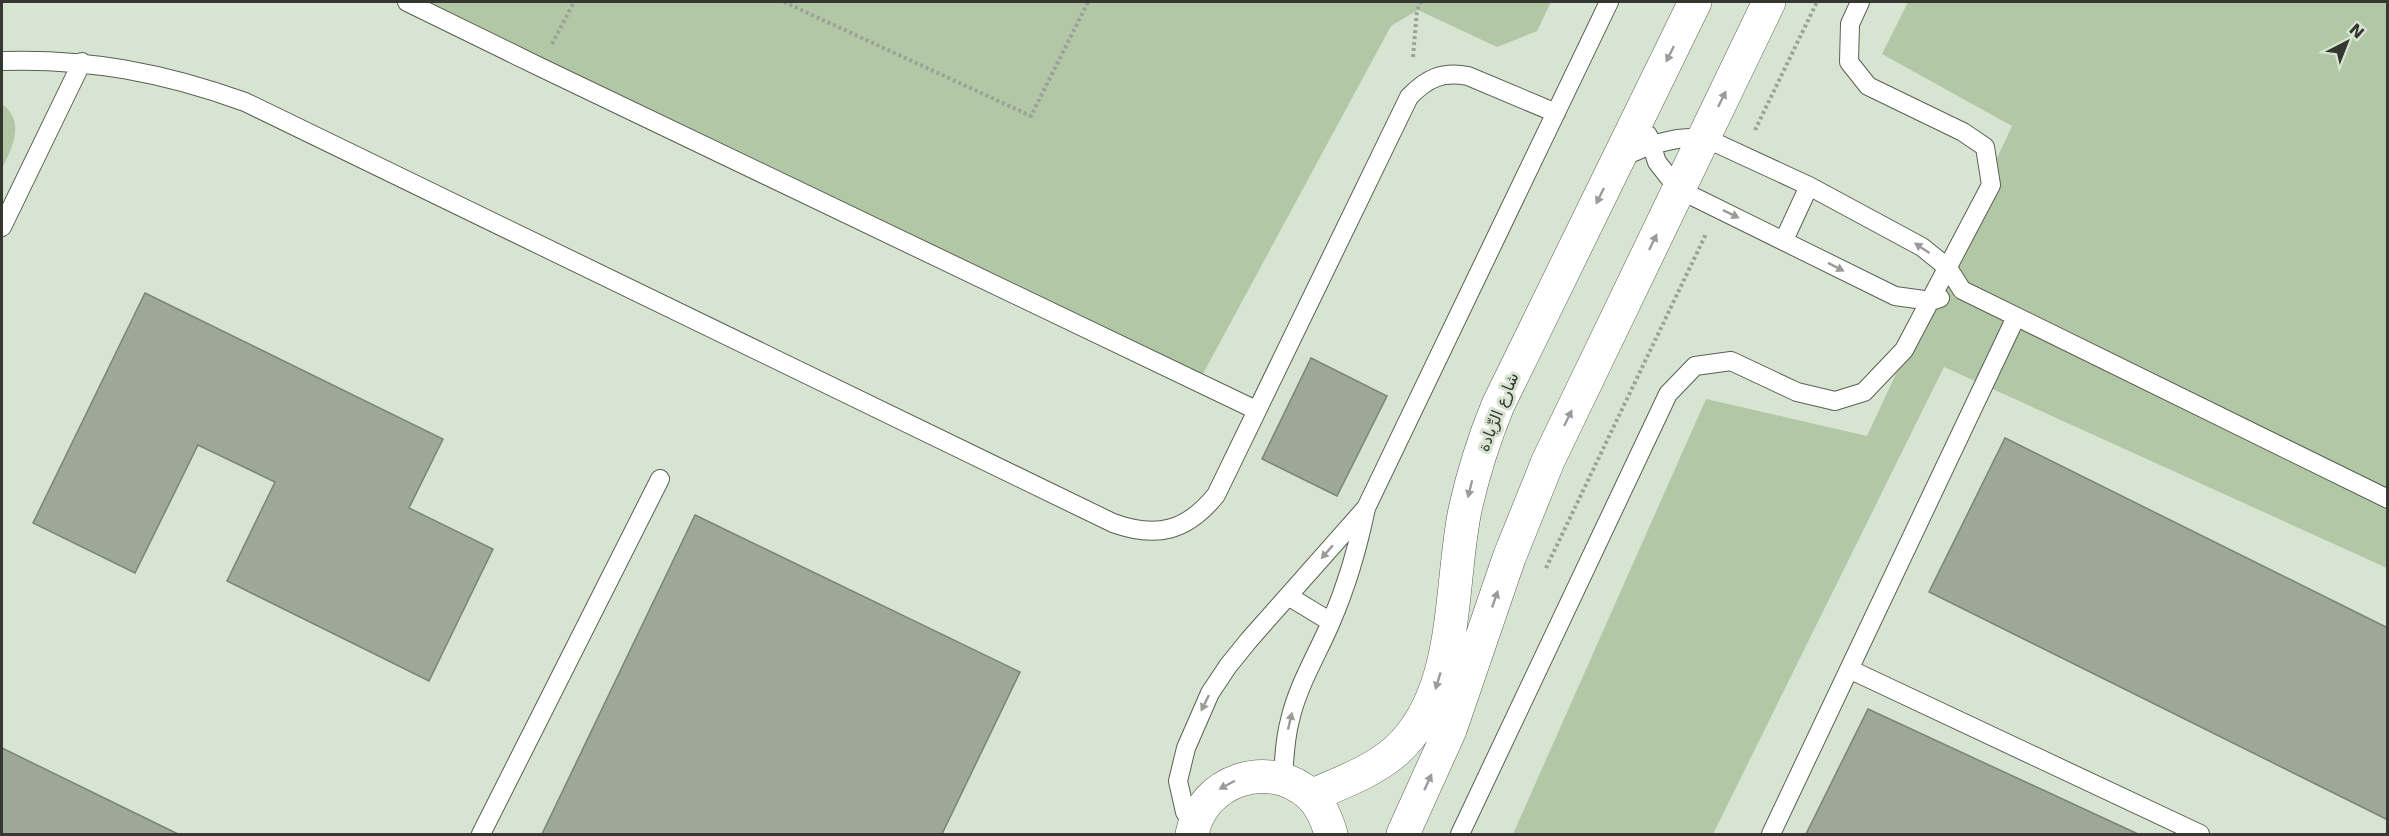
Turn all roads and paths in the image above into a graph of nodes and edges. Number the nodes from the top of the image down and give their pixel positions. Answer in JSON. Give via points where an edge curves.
{"nodes":[{"id":1,"x":407,"y":2,"type":"edge"},
{"id":2,"x":574,"y":2,"type":"edge"},
{"id":3,"x":784,"y":2,"type":"edge"},
{"id":4,"x":1088,"y":2,"type":"edge"},
{"id":5,"x":1421,"y":2,"type":"edge"},
{"id":6,"x":1609,"y":2,"type":"edge"},
{"id":7,"x":1695,"y":2,"type":"edge"},
{"id":8,"x":1769,"y":2,"type":"edge"},
{"id":9,"x":1817,"y":2,"type":"edge"},
{"id":10,"x":1860,"y":2,"type":"edge"},
{"id":11,"x":2,"y":61,"type":"edge"},
{"id":12,"x":82,"y":62,"type":"junction"},
{"id":13,"x":540,"y":68,"type":"junction"},
{"id":14,"x":1409,"y":97,"type":"junction"},
{"id":15,"x":1645,"y":106,"type":"junction"},
{"id":16,"x":1556,"y":113,"type":"junction"},
{"id":17,"x":1703,"y":137,"type":"junction"},
{"id":18,"x":1650,"y":146,"type":"junction"},
{"id":19,"x":1744,"y":154,"type":"junction"},
{"id":20,"x":1618,"y":159,"type":"junction"},
{"id":21,"x":1809,"y":186,"type":"junction"},
{"id":22,"x":1678,"y":189,"type":"junction"},
{"id":23,"x":1718,"y":208,"type":"junction"},
{"id":24,"x":2,"y":227,"type":"edge"},
{"id":25,"x":1784,"y":240,"type":"junction"},
{"id":26,"x":1948,"y":268,"type":"junction"},
{"id":27,"x":1962,"y":290,"type":"junction"},
{"id":28,"x":1931,"y":301,"type":"junction"},
{"id":29,"x":2016,"y":316,"type":"junction"},
{"id":30,"x":1257,"y":410,"type":"junction"},
{"id":31,"x":660,"y":479,"type":"dead end"},
{"id":32,"x":2388,"y":499,"type":"edge"},
{"id":33,"x":1366,"y":508,"type":"junction"},
{"id":34,"x":1543,"y":575,"type":"dead end"},
{"id":35,"x":1288,"y":597,"type":"junction"},
{"id":36,"x":1331,"y":622,"type":"junction"},
{"id":37,"x":1849,"y":669,"type":"junction"},
{"id":38,"x":1283,"y":779,"type":"junction"},
{"id":39,"x":1311,"y":796,"type":"junction"},
{"id":40,"x":1192,"y":830,"type":"edge"},
{"id":41,"x":480,"y":834,"type":"edge"},
{"id":42,"x":1331,"y":834,"type":"edge"},
{"id":43,"x":1403,"y":834,"type":"edge"},
{"id":44,"x":1460,"y":834,"type":"edge"},
{"id":45,"x":1771,"y":834,"type":"edge"},
{"id":46,"x":2200,"y":834,"type":"edge"}],
"edges":[{"from":1,"to":13,"type":"lane"},
{"from":2,"to":13,"type":"path"},
{"from":3,"to":4,"type":"path","via":[[1031,116]]},
{"from":5,"to":14,"type":"path"},
{"from":6,"to":16,"type":"lane"},
{"from":7,"to":15,"type":"street","name":"شارع الرِّيادة","one_way":true},
{"from":17,"to":8,"type":"street","one_way":true},
{"from":9,"to":19,"type":"path"},
{"from":10,"to":26,"type":"lane","via":[[1850,24],[1848,63],[1868,86],[1963,132],[1985,147],[1991,185]]},
{"from":11,"to":12,"type":"lane"},
{"from":12,"to":24,"type":"lane"},
{"from":12,"to":30,"type":"lane","via":[[164,76],[245,102],[1132,530],[1171,529],[1204,510],[1216,495]]},
{"from":13,"to":30,"type":"lane"},
{"from":14,"to":16,"type":"lane","via":[[1434,76],[1457,74]]},
{"from":14,"to":30,"type":"lane"},
{"from":15,"to":18,"type":"lane"},
{"from":15,"to":20,"type":"street","name":"شارع الرِّيادة"},
{"from":16,"to":33,"type":"lane"},
{"from":17,"to":18,"type":"lane"},
{"from":17,"to":19,"type":"lane"},
{"from":17,"to":22,"type":"street"},
{"from":18,"to":20,"type":"lane"},
{"from":18,"to":22,"type":"lane"},
{"from":19,"to":21,"type":"lane"},
{"from":20,"to":39,"type":"street","name":"شارع الرِّيادة","one_way":true,"via":[[1486,435],[1465,510],[1445,657],[1434,696],[1412,733],[1380,764]]},
{"from":21,"to":25,"type":"lane"},
{"from":26,"to":21,"type":"lane","one_way":true,"via":[[1922,247]]},
{"from":22,"to":23,"type":"lane"},
{"from":43,"to":22,"type":"street","one_way":true,"via":[[1454,719],[1540,479]]},
{"from":23,"to":25,"type":"lane","one_way":true},
{"from":23,"to":34,"type":"path"},
{"from":25,"to":28,"type":"lane","one_way":true,"via":[[1895,296]]},
{"from":26,"to":27,"type":"lane"},
{"from":26,"to":28,"type":"lane"},
{"from":27,"to":28,"type":"lane"},
{"from":27,"to":29,"type":"lane"},
{"from":28,"to":44,"type":"lane","via":[[1904,350],[1864,392],[1835,401],[1797,392],[1731,361],[1695,366],[1668,394]]},
{"from":29,"to":32,"type":"lane"},
{"from":29,"to":37,"type":"lane"},
{"from":31,"to":41,"type":"lane"},
{"from":33,"to":35,"type":"lane","one_way":true},
{"from":33,"to":36,"type":"lane","via":[[1353,564]]},
{"from":35,"to":36,"type":"lane"},
{"from":35,"to":40,"type":"lane","one_way":true,"via":[[1228,666],[1197,721],[1178,781]]},
{"from":38,"to":36,"type":"lane","one_way":true,"via":[[1290,719],[1299,690]]},
{"from":37,"to":45,"type":"lane"},
{"from":37,"to":46,"type":"lane"},
{"from":38,"to":39,"type":"street"},
{"from":38,"to":40,"type":"street","one_way":true,"via":[[1262,775],[1239,779],[1219,789],[1203,804]]},
{"from":39,"to":42,"type":"street","via":[[1324,813]]}]}
